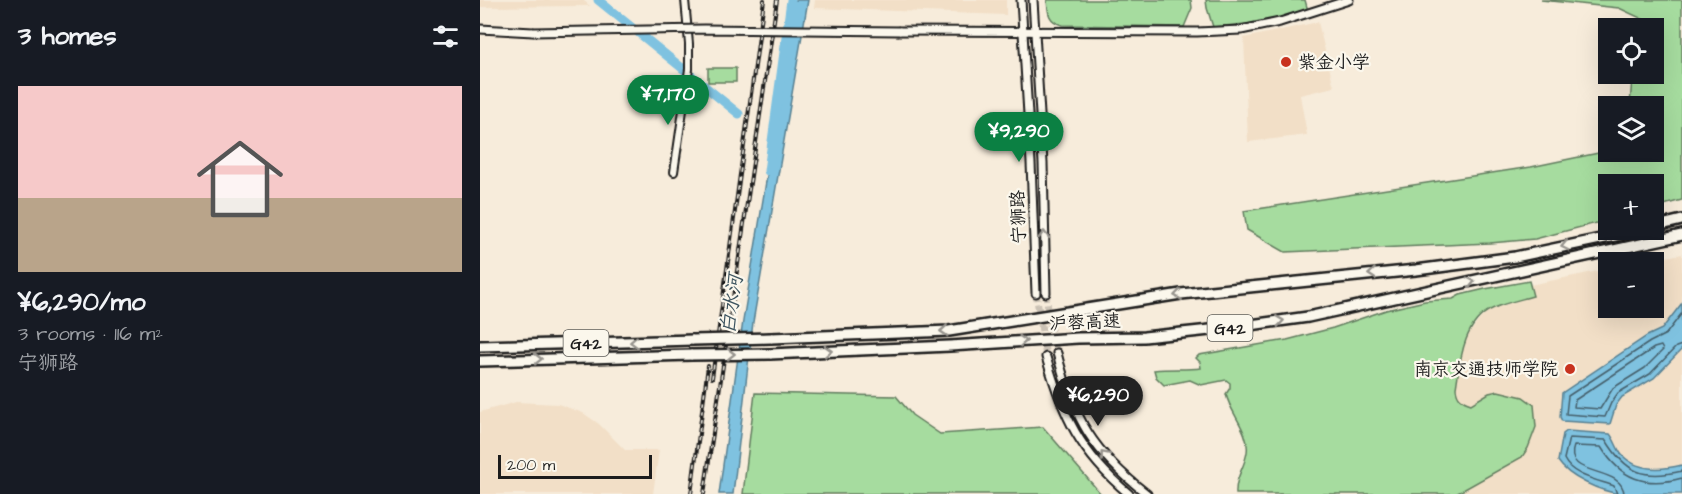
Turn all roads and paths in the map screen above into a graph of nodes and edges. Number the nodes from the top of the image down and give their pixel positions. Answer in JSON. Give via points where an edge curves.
{"nodes":[{"id":1,"x":685,"y":0,"type":"edge"},
{"id":2,"x":1021,"y":0,"type":"edge"},
{"id":3,"x":1033,"y":0,"type":"edge"},
{"id":4,"x":1349,"y":0,"type":"edge"},
{"id":5,"x":480,"y":29,"type":"edge"},
{"id":6,"x":1023,"y":32,"type":"junction"},
{"id":7,"x":1035,"y":32,"type":"junction"},
{"id":8,"x":674,"y":172,"type":"dead end"},
{"id":9,"x":1682,"y":220,"type":"edge"},
{"id":10,"x":1664,"y":224,"type":"edge"},
{"id":11,"x":1682,"y":236,"type":"edge"},
{"id":12,"x":1598,"y":239,"type":"edge"},
{"id":13,"x":1036,"y":293,"type":"tunnel mouth"},
{"id":14,"x":1046,"y":293,"type":"tunnel mouth"},
{"id":15,"x":480,"y":346,"type":"edge"},
{"id":16,"x":1057,"y":354,"type":"tunnel mouth"},
{"id":17,"x":1046,"y":357,"type":"tunnel mouth"},
{"id":18,"x":480,"y":361,"type":"edge"},
{"id":19,"x":1129,"y":494,"type":"edge"},
{"id":20,"x":1147,"y":494,"type":"edge"}],
"edges":[{"from":1,"to":8,"type":"street","via":[[689,69]]},
{"from":2,"to":6,"type":"main road","name":"宁狮路"},
{"from":3,"to":7,"type":"main road","name":"宁狮路"},
{"from":4,"to":7,"type":"main road","via":[[1241,30]]},
{"from":5,"to":6,"type":"main road","bridge":true},
{"from":6,"to":7,"type":"main road"},
{"from":6,"to":13,"type":"main road","name":"宁狮路"},
{"from":14,"to":7,"type":"main road","name":"宁狮路","one_way":true},
{"from":9,"to":10,"type":"highway"},
{"from":18,"to":11,"type":"highway","name":"沪蓉高速","number":"G42","one_way":true,"bridge":true,"via":[[770,354],[1143,337],[1308,317]]},
{"from":12,"to":15,"type":"highway","name":"沪蓉高速","number":"G42","one_way":true,"bridge":true,"via":[[1515,257],[1181,294],[949,331]]},
{"from":20,"to":16,"type":"main road","one_way":true,"via":[[1109,462],[1083,427],[1065,386]]},
{"from":17,"to":19,"type":"main road","via":[[1076,435],[1100,467]]}]}
